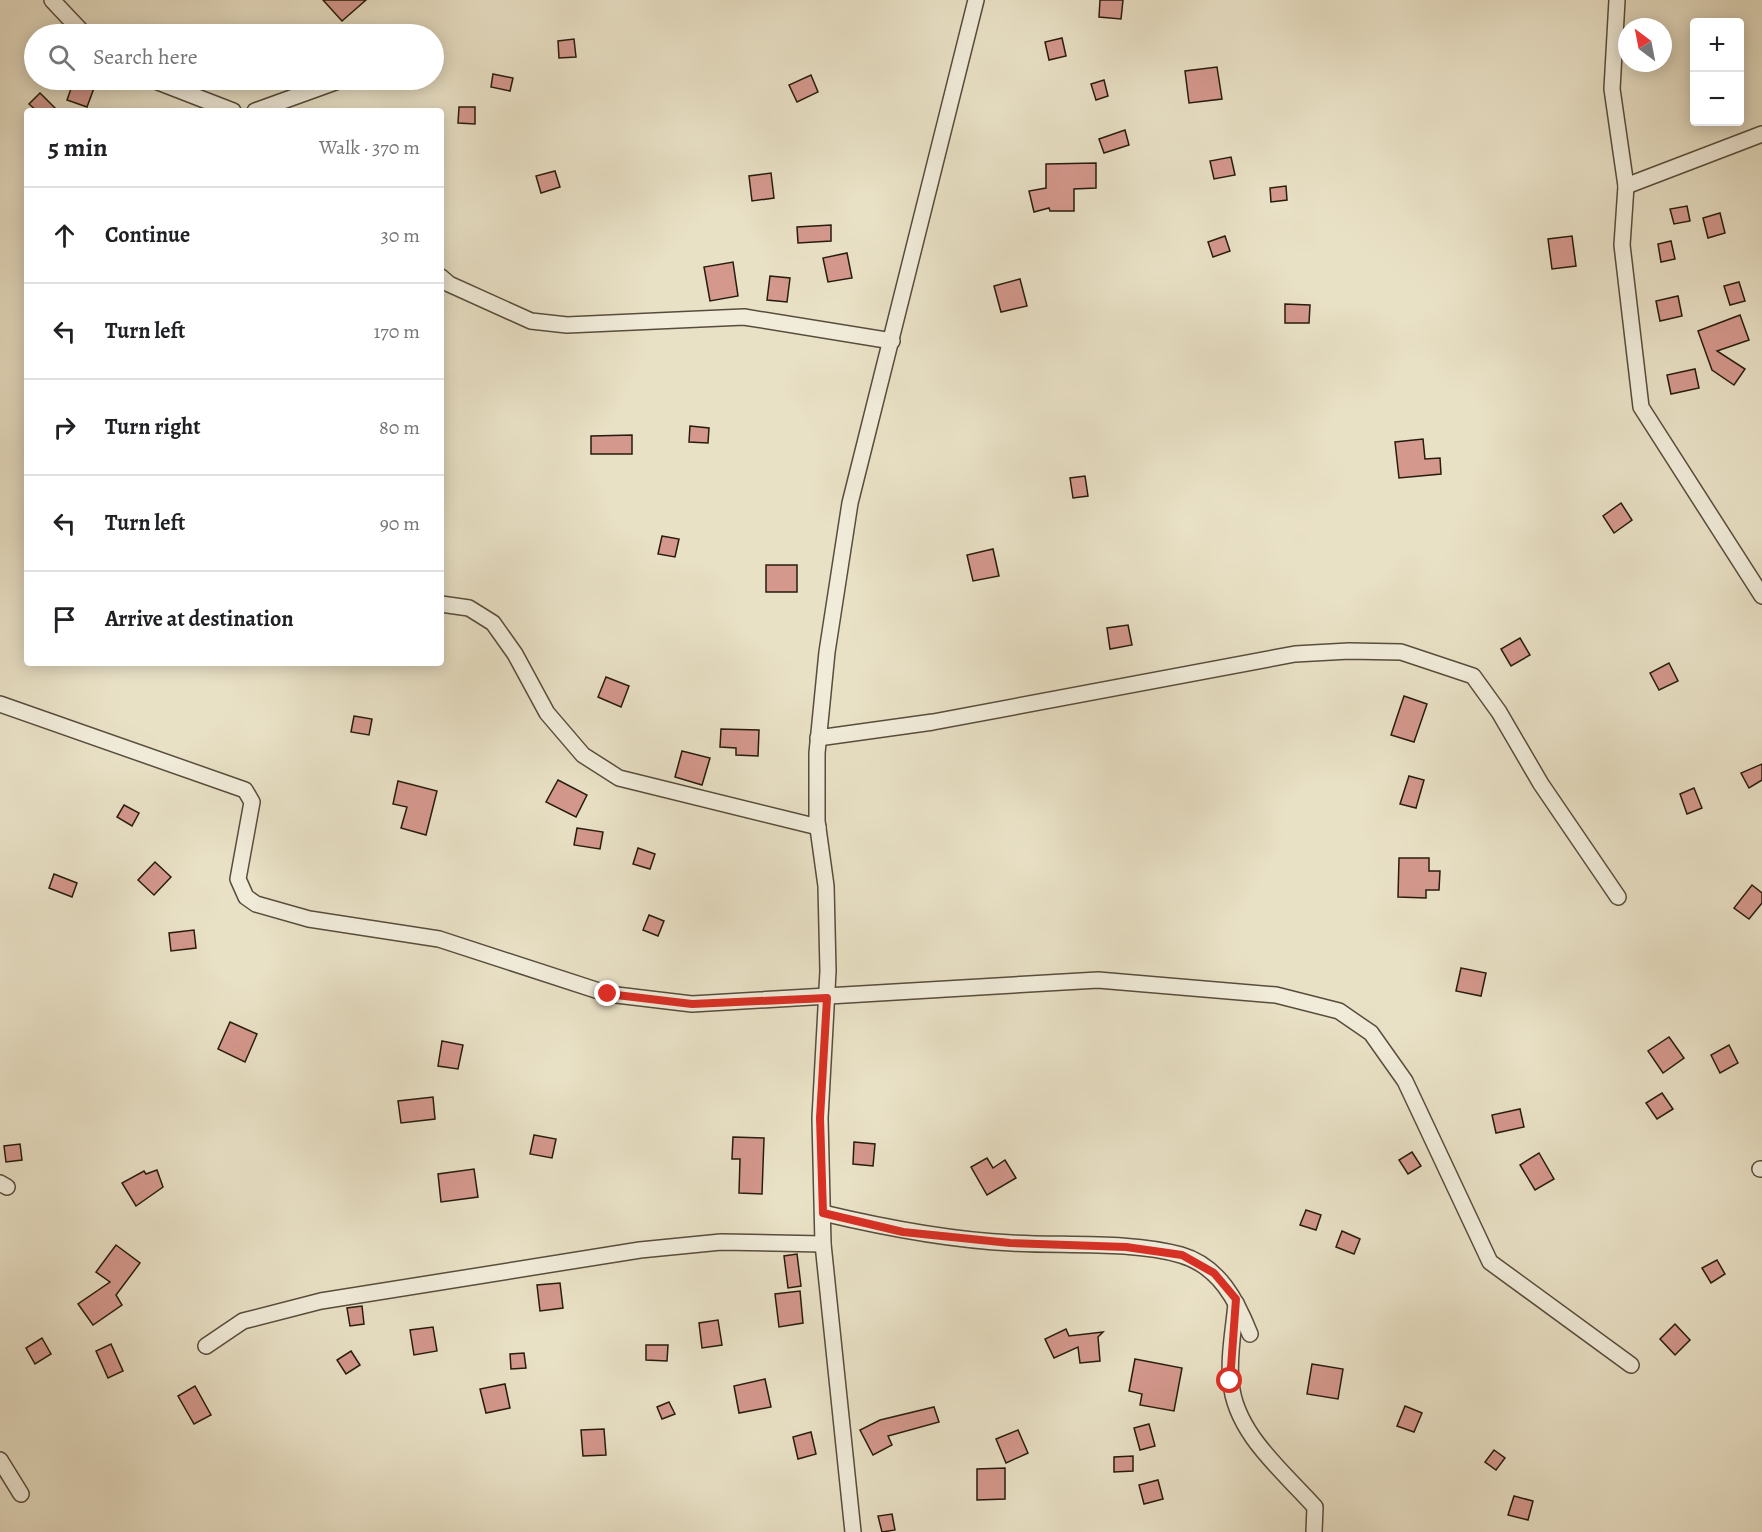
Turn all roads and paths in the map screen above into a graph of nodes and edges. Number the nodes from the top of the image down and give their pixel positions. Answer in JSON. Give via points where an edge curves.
{"nodes":[{"id":1,"x":52,"y":0,"type":"edge"},
{"id":2,"x":976,"y":0,"type":"edge"},
{"id":3,"x":1617,"y":0,"type":"edge"},
{"id":4,"x":75,"y":24,"type":"edge"},
{"id":5,"x":179,"y":90,"type":"edge"},
{"id":6,"x":313,"y":90,"type":"edge"},
{"id":7,"x":225,"y":108,"type":"edge"},
{"id":8,"x":263,"y":108,"type":"edge"},
{"id":9,"x":1762,"y":134,"type":"edge"},
{"id":10,"x":1626,"y":186,"type":"junction"},
{"id":11,"x":444,"y":280,"type":"edge"},
{"id":12,"x":892,"y":341,"type":"junction"},
{"id":13,"x":1762,"y":596,"type":"edge"},
{"id":14,"x":444,"y":604,"type":"edge"},
{"id":15,"x":0,"y":704,"type":"edge"},
{"id":16,"x":818,"y":738,"type":"junction"},
{"id":17,"x":818,"y":827,"type":"junction"},
{"id":18,"x":1618,"y":897,"type":"dead end"},
{"id":19,"x":827,"y":998,"type":"junction"},
{"id":20,"x":823,"y":1213,"type":"junction"},
{"id":21,"x":823,"y":1244,"type":"junction"},
{"id":22,"x":1236,"y":1299,"type":"junction"},
{"id":23,"x":1250,"y":1334,"type":"dead end"},
{"id":24,"x":206,"y":1346,"type":"dead end"},
{"id":25,"x":1631,"y":1365,"type":"dead end"},
{"id":26,"x":0,"y":1460,"type":"edge"},
{"id":27,"x":21,"y":1494,"type":"dead end"},
{"id":28,"x":853,"y":1532,"type":"edge"},
{"id":29,"x":1314,"y":1532,"type":"edge"}],
"edges":[{"from":1,"to":4,"type":"street"},
{"from":2,"to":12,"type":"street"},
{"from":3,"to":10,"type":"street","via":[[1612,89]]},
{"from":5,"to":7,"type":"street"},
{"from":6,"to":8,"type":"street"},
{"from":9,"to":10,"type":"street"},
{"from":10,"to":13,"type":"street","via":[[1622,245],[1641,407]]},
{"from":11,"to":12,"type":"street","via":[[531,321],[567,325],[744,317]]},
{"from":12,"to":16,"type":"street","via":[[850,503]]},
{"from":14,"to":17,"type":"street","via":[[469,608],[493,623],[547,713],[583,755],[619,778]]},
{"from":15,"to":19,"type":"street","via":[[245,790],[252,802],[238,879],[246,897],[256,904],[309,919],[439,939],[608,994],[692,1004]]},
{"from":16,"to":17,"type":"street"},
{"from":16,"to":18,"type":"street","via":[[933,722],[1295,654],[1401,652],[1473,676]]},
{"from":17,"to":19,"type":"street","via":[[826,886]]},
{"from":19,"to":20,"type":"street","via":[[820,1118]]},
{"from":19,"to":25,"type":"street","via":[[1098,980],[1276,994],[1339,1011],[1371,1033],[1405,1082],[1490,1262]]},
{"from":20,"to":21,"type":"street"},
{"from":20,"to":22,"type":"street","via":[[903,1232],[1010,1243],[1126,1247],[1182,1255],[1214,1273]]},
{"from":21,"to":24,"type":"street","via":[[721,1242],[640,1250],[321,1301],[243,1321]]},
{"from":21,"to":28,"type":"street"},
{"from":22,"to":23,"type":"street"},
{"from":22,"to":29,"type":"street","via":[[1230,1381],[1237,1412],[1252,1436],[1315,1507]]},
{"from":26,"to":27,"type":"street"}]}
